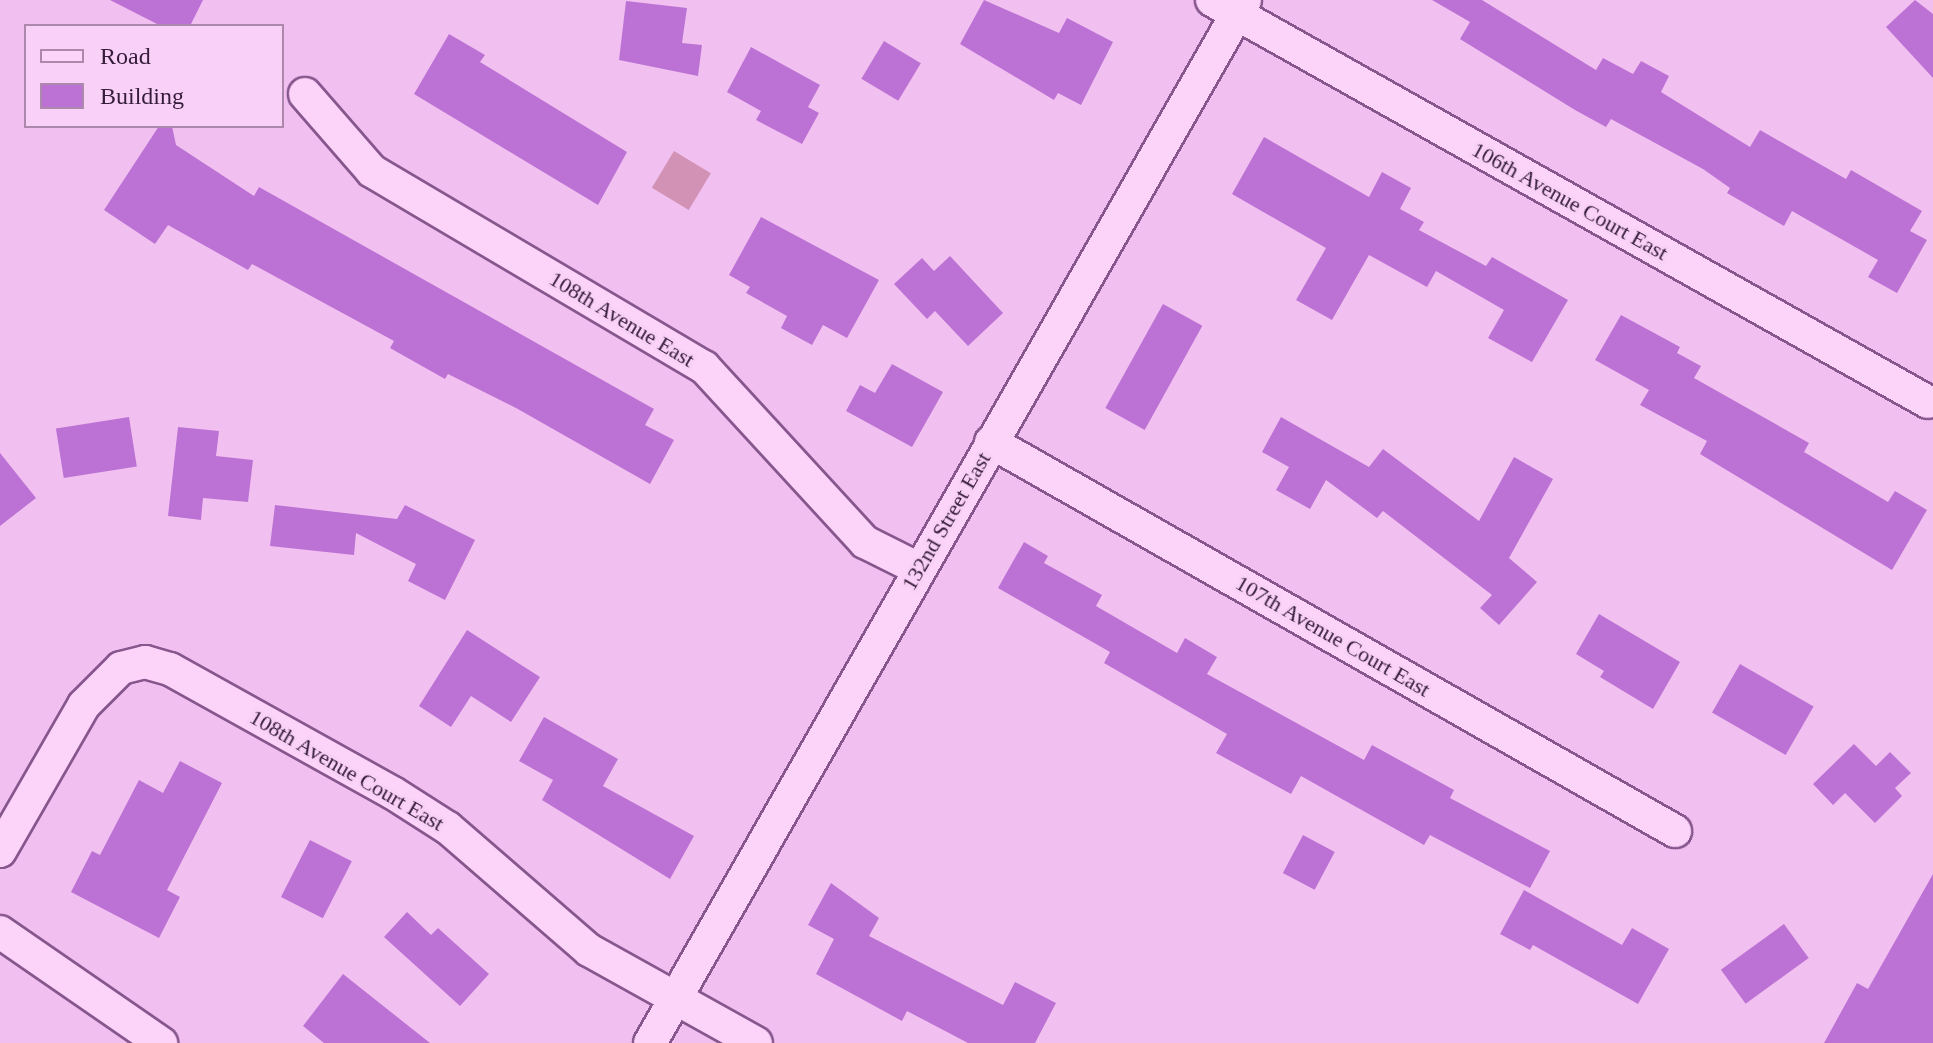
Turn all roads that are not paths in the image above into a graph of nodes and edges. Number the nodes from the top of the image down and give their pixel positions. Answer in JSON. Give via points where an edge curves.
{"nodes":[{"id":1,"x":1232,"y":5,"type":"edge"},
{"id":2,"x":305,"y":94,"type":"dead end"},
{"id":3,"x":1928,"y":402,"type":"dead end"},
{"id":4,"x":991,"y":442,"type":"junction"},
{"id":5,"x":919,"y":569,"type":"junction"},
{"id":6,"x":1675,"y":831,"type":"dead end"},
{"id":7,"x":0,"y":851,"type":"edge"},
{"id":8,"x":0,"y":932,"type":"edge"},
{"id":9,"x":676,"y":997,"type":"junction"},
{"id":10,"x":161,"y":1043,"type":"edge"},
{"id":11,"x":650,"y":1043,"type":"edge"},
{"id":12,"x":756,"y":1043,"type":"edge"}],
"edges":[{"from":1,"to":3,"type":"street","name":"106th Avenue Court East"},
{"from":1,"to":4,"type":"street","name":"132nd Street East"},
{"from":2,"to":5,"type":"street","name":"108th Avenue East","via":[[372,171],[704,367],[865,542]]},
{"from":4,"to":5,"type":"street","name":"132nd Street East"},
{"from":4,"to":6,"type":"street","name":"107th Avenue Court East"},
{"from":5,"to":9,"type":"street","name":"132nd Street East"},
{"from":7,"to":9,"type":"street","name":"108th Avenue Court East","via":[[84,705],[121,668],[145,662],[170,669],[393,793],[448,828],[589,950]]},
{"from":8,"to":10,"type":"street"},
{"from":9,"to":11,"type":"street","name":"132nd Street East"},
{"from":9,"to":12,"type":"street","name":"108th Avenue Court East"}]}
